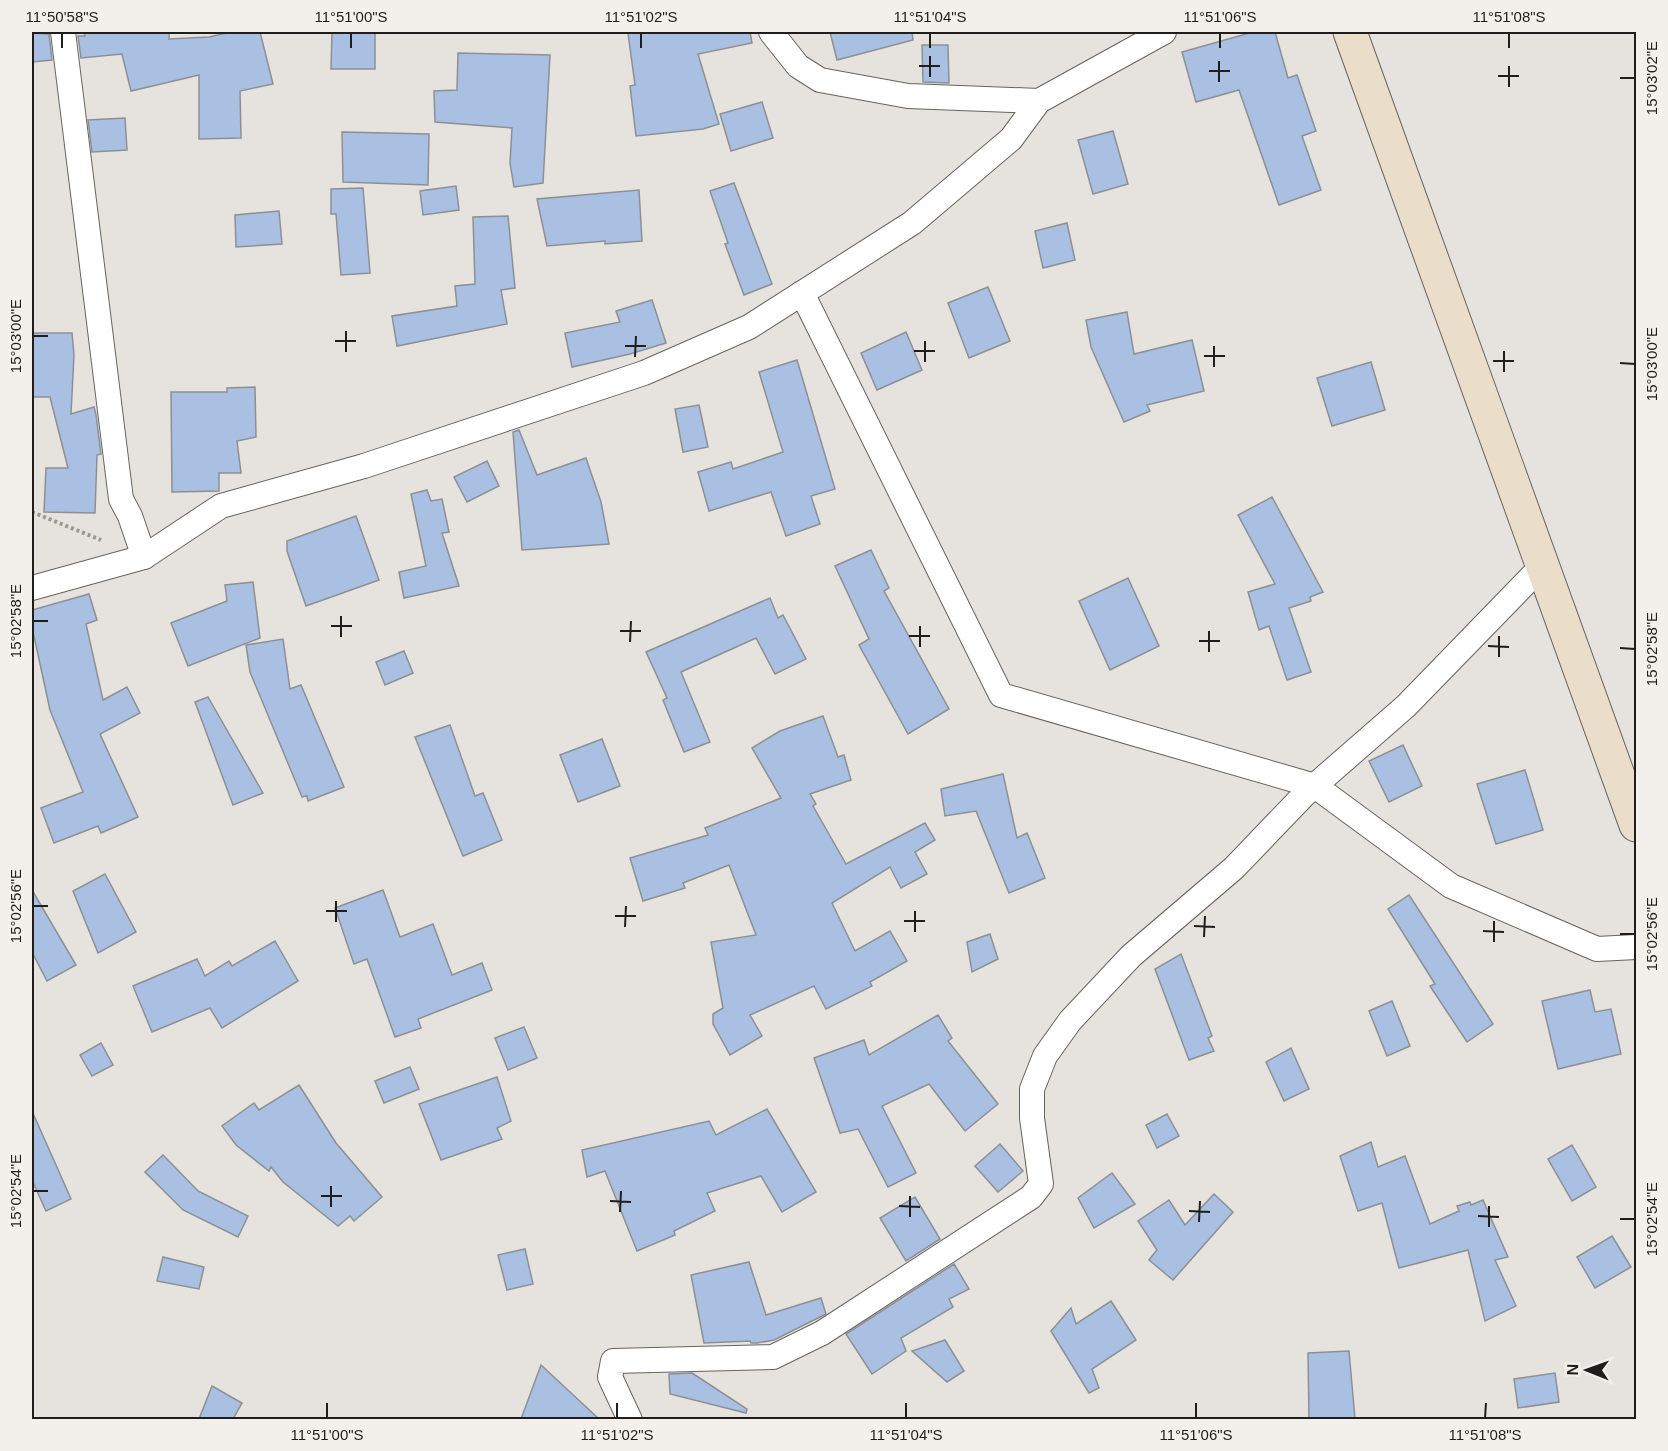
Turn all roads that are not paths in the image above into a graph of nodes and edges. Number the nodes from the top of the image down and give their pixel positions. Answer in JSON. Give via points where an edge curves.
{"nodes":[{"id":1,"x":63,"y":32,"type":"edge"},
{"id":2,"x":771,"y":32,"type":"edge"},
{"id":3,"x":1164,"y":32,"type":"edge"},
{"id":4,"x":1350,"y":32,"type":"edge"},
{"id":5,"x":1039,"y":101,"type":"junction"},
{"id":6,"x":802,"y":292,"type":"junction"},
{"id":7,"x":144,"y":557,"type":"junction"},
{"id":8,"x":1542,"y":566,"type":"junction"},
{"id":9,"x":32,"y":588,"type":"edge"},
{"id":10,"x":1315,"y":786,"type":"junction"},
{"id":11,"x":1636,"y":825,"type":"edge"},
{"id":12,"x":1636,"y":947,"type":"edge"},
{"id":13,"x":630,"y":1419,"type":"edge"}],
"edges":[{"from":1,"to":7,"type":"street","via":[[121,499]]},
{"from":2,"to":5,"type":"street","via":[[798,66],[820,80],[908,96]]},
{"from":3,"to":5,"type":"street"},
{"from":4,"to":8,"type":"main road"},
{"from":5,"to":6,"type":"street","via":[[1011,139],[912,223]]},
{"from":6,"to":7,"type":"street","via":[[749,327],[644,373],[364,466],[221,506]]},
{"from":6,"to":10,"type":"street","via":[[1001,695]]},
{"from":7,"to":9,"type":"street"},
{"from":8,"to":10,"type":"street","via":[[1406,705]]},
{"from":8,"to":11,"type":"main road"},
{"from":10,"to":12,"type":"street","via":[[1451,886],[1597,949]]},
{"from":10,"to":13,"type":"street","via":[[1234,868],[1131,956],[1070,1022],[1045,1056],[1032,1089],[1041,1184],[1031,1197],[822,1333],[773,1357],[613,1360],[610,1377]]}]}
